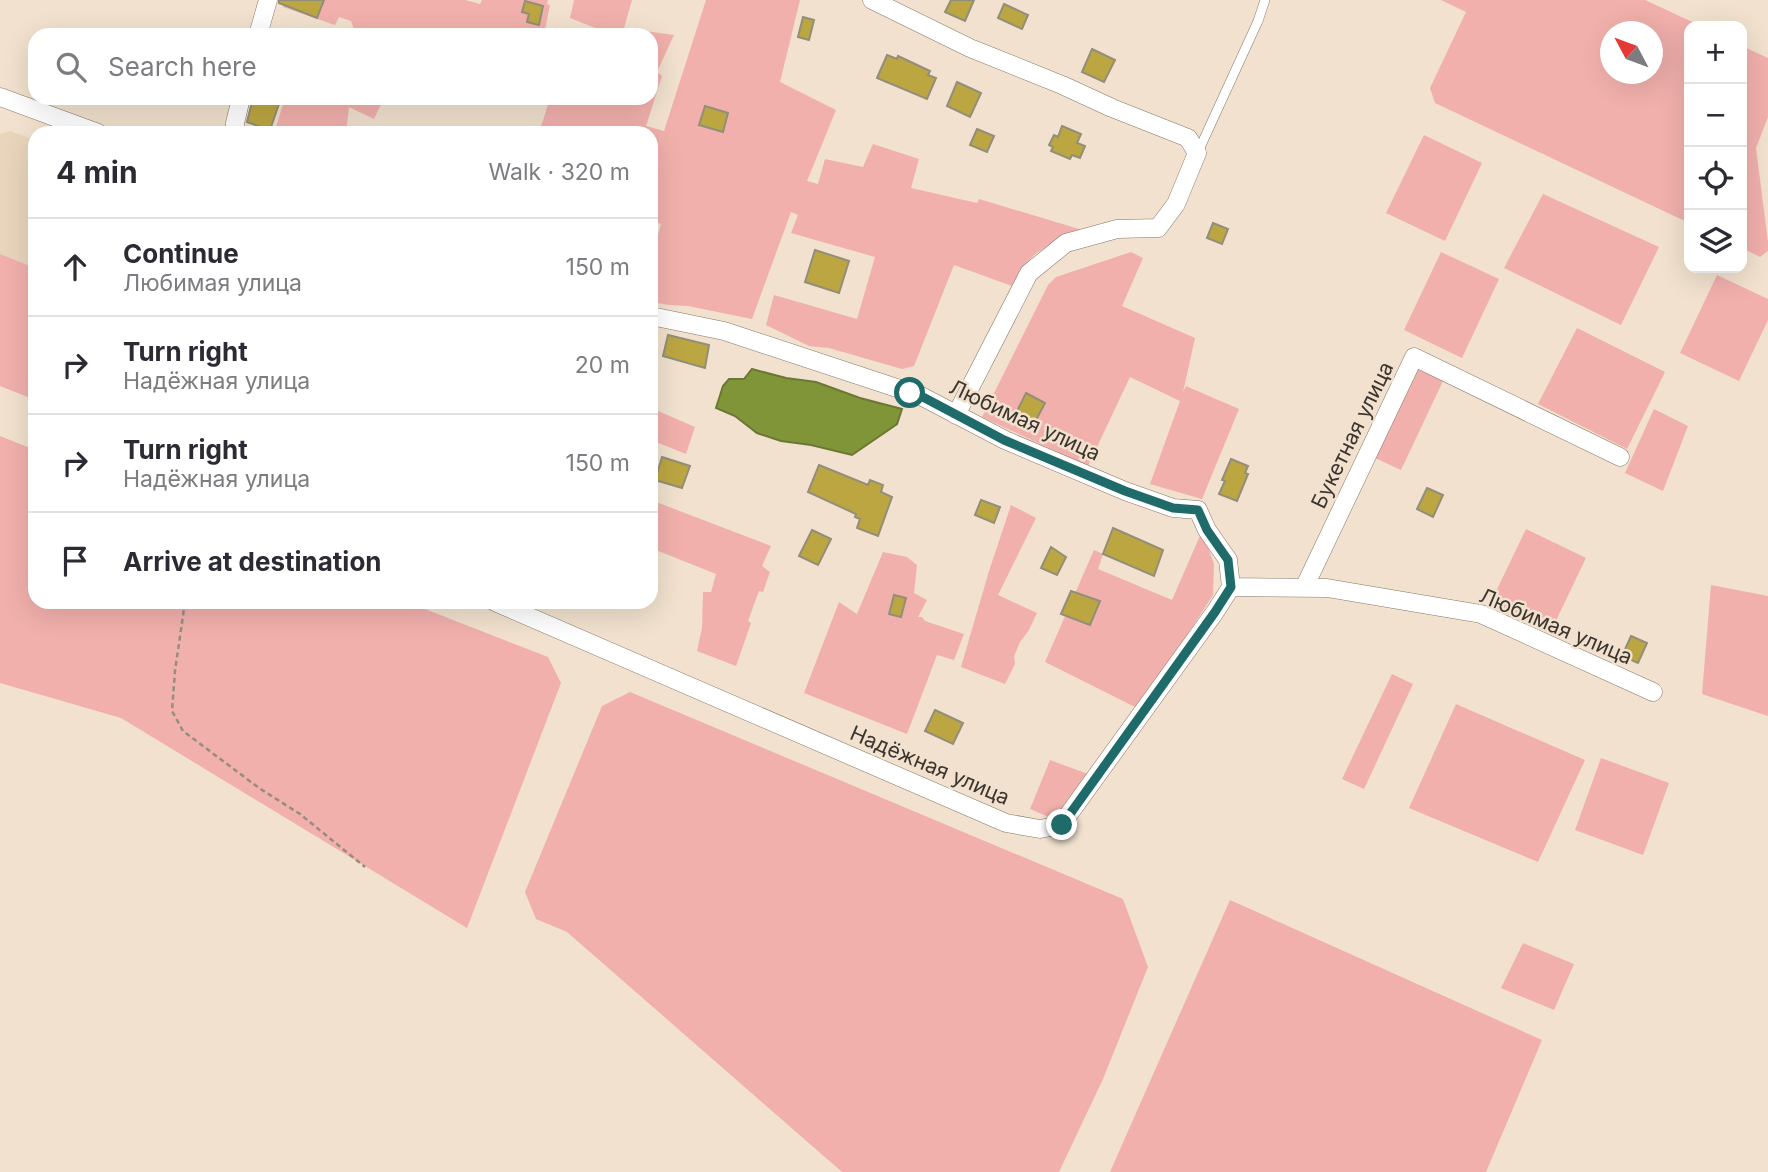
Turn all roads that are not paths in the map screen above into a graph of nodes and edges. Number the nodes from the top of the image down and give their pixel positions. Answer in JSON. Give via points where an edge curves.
{"nodes":[{"id":1,"x":268,"y":0,"type":"edge"},
{"id":2,"x":872,"y":0,"type":"edge"},
{"id":3,"x":1265,"y":0,"type":"edge"},
{"id":4,"x":260,"y":28,"type":"edge"},
{"id":5,"x":0,"y":97,"type":"edge"},
{"id":6,"x":239,"y":105,"type":"edge"},
{"id":7,"x":80,"y":126,"type":"edge"},
{"id":8,"x":235,"y":126,"type":"edge"},
{"id":9,"x":1197,"y":153,"type":"junction"},
{"id":10,"x":658,"y":317,"type":"edge"},
{"id":11,"x":956,"y":415,"type":"junction"},
{"id":12,"x":1620,"y":457,"type":"dead end"},
{"id":13,"x":1231,"y":587,"type":"junction"},
{"id":14,"x":1304,"y":588,"type":"junction"},
{"id":15,"x":511,"y":609,"type":"edge"},
{"id":16,"x":1653,"y":692,"type":"dead end"}],
"edges":[{"from":1,"to":4,"type":"street"},
{"from":2,"to":9,"type":"street","via":[[970,48],[1188,138]]},
{"from":3,"to":9,"type":"lane"},
{"from":5,"to":7,"type":"street"},
{"from":6,"to":8,"type":"street"},
{"from":9,"to":11,"type":"street","via":[[1176,205],[1158,228],[1117,229],[1066,243],[1029,273]]},
{"from":10,"to":11,"type":"street","name":"Любимая улица","via":[[724,331],[921,396]]},
{"from":11,"to":13,"type":"street","name":"Любимая улица","via":[[1125,491],[1173,508],[1198,510],[1228,560]]},
{"from":12,"to":14,"type":"street","name":"Букетная улица","via":[[1414,357]]},
{"from":13,"to":14,"type":"street","name":"Любимая улица"},
{"from":13,"to":15,"type":"street","name":"Надёжная улица","via":[[1062,825],[1040,829],[1006,823]]},
{"from":14,"to":16,"type":"street","name":"Любимая улица","via":[[1481,614]]}]}
